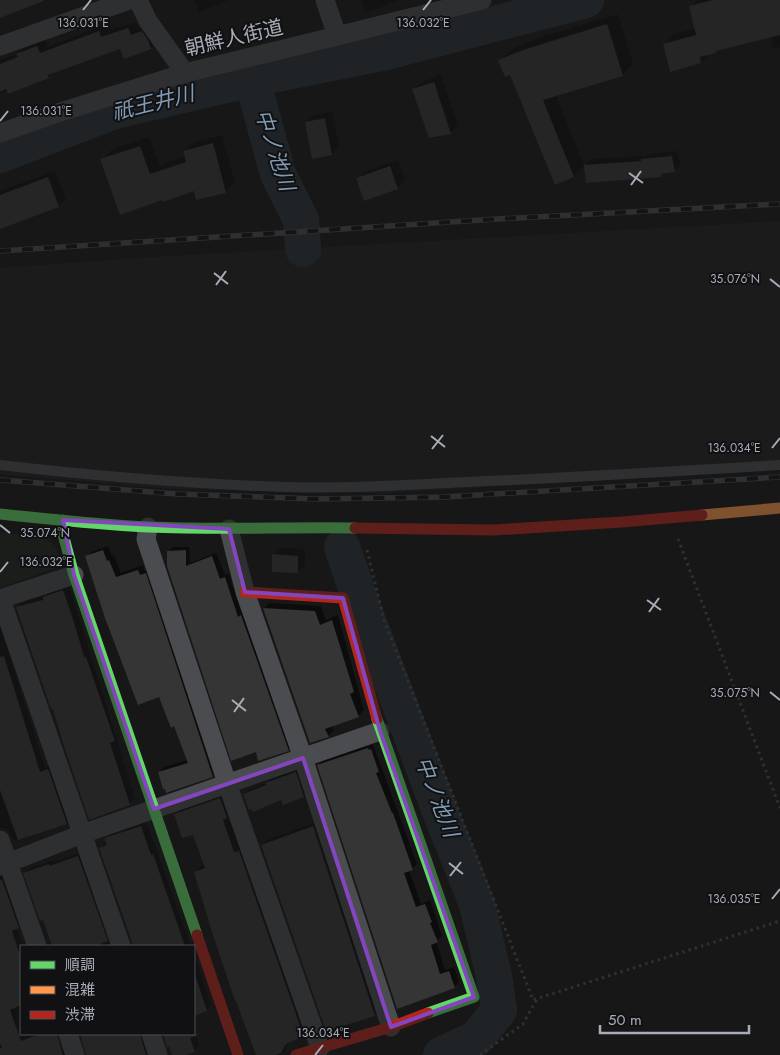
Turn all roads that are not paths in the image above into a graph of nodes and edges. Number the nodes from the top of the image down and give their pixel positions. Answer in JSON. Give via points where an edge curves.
{"nodes":[{"id":1,"x":128,"y":0,"type":"edge"},
{"id":2,"x":138,"y":0,"type":"edge"},
{"id":3,"x":325,"y":0,"type":"edge"},
{"id":4,"x":482,"y":0,"type":"edge"},
{"id":5,"x":337,"y":36,"type":"junction"},
{"id":6,"x":0,"y":46,"type":"edge"},
{"id":7,"x":185,"y":73,"type":"junction"},
{"id":8,"x":0,"y":133,"type":"edge"},
{"id":9,"x":0,"y":465,"type":"edge"},
{"id":10,"x":780,"y":465,"type":"edge"},
{"id":11,"x":780,"y":508,"type":"edge"},
{"id":12,"x":0,"y":514,"type":"edge"},
{"id":13,"x":63,"y":520,"type":"junction"},
{"id":14,"x":148,"y":527,"type":"junction"},
{"id":15,"x":229,"y":529,"type":"junction"},
{"id":16,"x":74,"y":575,"type":"junction"},
{"id":17,"x":245,"y":592,"type":"junction"},
{"id":18,"x":1,"y":599,"type":"edge"},
{"id":19,"x":380,"y":731,"type":"junction"},
{"id":20,"x":303,"y":758,"type":"junction"},
{"id":21,"x":226,"y":783,"type":"junction"},
{"id":22,"x":154,"y":809,"type":"junction"},
{"id":23,"x":82,"y":834,"type":"junction"},
{"id":24,"x":0,"y":840,"type":"edge"},
{"id":25,"x":4,"y":865,"type":"edge"},
{"id":26,"x":37,"y":945,"type":"edge"},
{"id":27,"x":121,"y":945,"type":"edge"},
{"id":28,"x":391,"y":1028,"type":"junction"},
{"id":29,"x":68,"y":1035,"type":"edge"},
{"id":30,"x":151,"y":1035,"type":"edge"},
{"id":31,"x":320,"y":1048,"type":"junction"},
{"id":32,"x":75,"y":1055,"type":"edge"},
{"id":33,"x":158,"y":1055,"type":"edge"},
{"id":34,"x":238,"y":1055,"type":"edge"},
{"id":35,"x":296,"y":1055,"type":"edge"}],
"edges":[{"from":1,"to":6,"type":"street"},
{"from":2,"to":7,"type":"street","via":[[148,21]]},
{"from":3,"to":5,"type":"street"},
{"from":4,"to":5,"type":"street","name":"朝鮮人街道"},
{"from":5,"to":7,"type":"street","name":"朝鮮人街道"},
{"from":7,"to":8,"type":"street","name":"朝鮮人街道"},
{"from":9,"to":10,"type":"lane","via":[[277,487],[367,487]]},
{"from":11,"to":15,"type":"street","via":[[494,530]]},
{"from":12,"to":13,"type":"street"},
{"from":13,"to":14,"type":"street"},
{"from":13,"to":16,"type":"street","via":[[63,534]]},
{"from":14,"to":15,"type":"street"},
{"from":14,"to":21,"type":"street","via":[[146,540]]},
{"from":15,"to":17,"type":"street"},
{"from":16,"to":18,"type":"street"},
{"from":16,"to":22,"type":"street"},
{"from":17,"to":19,"type":"street","via":[[343,598]]},
{"from":17,"to":20,"type":"street"},
{"from":18,"to":23,"type":"street"},
{"from":19,"to":20,"type":"street"},
{"from":19,"to":28,"type":"street","via":[[474,997]]},
{"from":20,"to":21,"type":"street"},
{"from":20,"to":28,"type":"street"},
{"from":21,"to":22,"type":"street"},
{"from":21,"to":31,"type":"street"},
{"from":22,"to":23,"type":"street"},
{"from":22,"to":34,"type":"street"},
{"from":23,"to":25,"type":"street"},
{"from":23,"to":27,"type":"street"},
{"from":24,"to":25,"type":"street"},
{"from":25,"to":26,"type":"street"},
{"from":28,"to":31,"type":"street"},
{"from":29,"to":32,"type":"street"},
{"from":30,"to":33,"type":"street"},
{"from":31,"to":35,"type":"street"}]}
